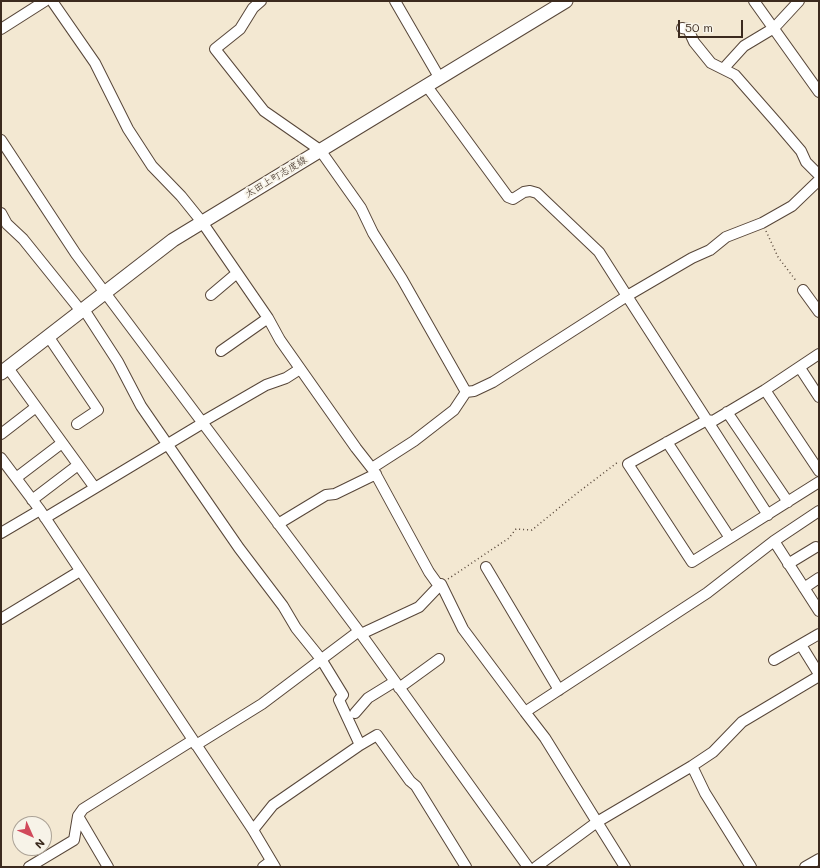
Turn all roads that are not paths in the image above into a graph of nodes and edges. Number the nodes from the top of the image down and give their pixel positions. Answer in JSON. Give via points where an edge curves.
{"nodes":[{"id":1,"x":45,"y":1,"type":"edge"},
{"id":2,"x":52,"y":1,"type":"edge"},
{"id":3,"x":261,"y":1,"type":"edge"},
{"id":4,"x":395,"y":1,"type":"edge"},
{"id":5,"x":566,"y":1,"type":"edge"},
{"id":6,"x":754,"y":1,"type":"edge"},
{"id":7,"x":799,"y":1,"type":"edge"},
{"id":8,"x":1,"y":28,"type":"edge"},
{"id":9,"x":682,"y":28,"type":"dead end"},
{"id":10,"x":774,"y":28,"type":"junction"},
{"id":11,"x":724,"y":68,"type":"junction"},
{"id":12,"x":439,"y":77,"type":"junction"},
{"id":13,"x":426,"y":85,"type":"junction"},
{"id":14,"x":819,"y":92,"type":"edge"},
{"id":15,"x":1,"y":140,"type":"edge"},
{"id":16,"x":320,"y":150,"type":"junction"},
{"id":17,"x":819,"y":175,"type":"edge"},
{"id":18,"x":819,"y":180,"type":"edge"},
{"id":19,"x":1,"y":213,"type":"edge"},
{"id":20,"x":202,"y":222,"type":"junction"},
{"id":21,"x":237,"y":273,"type":"junction"},
{"id":22,"x":803,"y":290,"type":"road end"},
{"id":23,"x":105,"y":291,"type":"junction"},
{"id":24,"x":211,"y":295,"type":"dead end"},
{"id":25,"x":628,"y":296,"type":"junction"},
{"id":26,"x":82,"y":309,"type":"junction"},
{"id":27,"x":819,"y":312,"type":"edge"},
{"id":28,"x":268,"y":318,"type":"junction"},
{"id":29,"x":48,"y":336,"type":"junction"},
{"id":30,"x":220,"y":351,"type":"dead end"},
{"id":31,"x":819,"y":354,"type":"edge"},
{"id":32,"x":800,"y":368,"type":"junction"},
{"id":33,"x":300,"y":369,"type":"junction"},
{"id":34,"x":4,"y":370,"type":"edge"},
{"id":35,"x":765,"y":390,"type":"junction"},
{"id":36,"x":466,"y":392,"type":"junction"},
{"id":37,"x":819,"y":397,"type":"edge"},
{"id":38,"x":36,"y":407,"type":"junction"},
{"id":39,"x":727,"y":412,"type":"junction"},
{"id":40,"x":707,"y":420,"type":"junction"},
{"id":41,"x":202,"y":423,"type":"junction"},
{"id":42,"x":77,"y":424,"type":"dead end"},
{"id":43,"x":1,"y":434,"type":"edge"},
{"id":44,"x":667,"y":442,"type":"junction"},
{"id":45,"x":62,"y":443,"type":"junction"},
{"id":46,"x":169,"y":444,"type":"junction"},
{"id":47,"x":1,"y":458,"type":"edge"},
{"id":48,"x":78,"y":465,"type":"junction"},
{"id":49,"x":374,"y":471,"type":"junction"},
{"id":50,"x":819,"y":471,"type":"edge"},
{"id":51,"x":16,"y":478,"type":"junction"},
{"id":52,"x":819,"y":482,"type":"edge"},
{"id":53,"x":95,"y":488,"type":"junction"},
{"id":54,"x":32,"y":500,"type":"junction"},
{"id":55,"x":788,"y":502,"type":"junction"},
{"id":56,"x":819,"y":511,"type":"edge"},
{"id":57,"x":42,"y":514,"type":"junction"},
{"id":58,"x":768,"y":515,"type":"junction"},
{"id":59,"x":278,"y":524,"type":"junction"},
{"id":60,"x":1,"y":533,"type":"edge"},
{"id":61,"x":730,"y":538,"type":"junction"},
{"id":62,"x":774,"y":541,"type":"junction"},
{"id":63,"x":816,"y":547,"type":"dead end"},
{"id":64,"x":788,"y":564,"type":"junction"},
{"id":65,"x":486,"y":567,"type":"dead end"},
{"id":66,"x":80,"y":571,"type":"junction"},
{"id":67,"x":819,"y":578,"type":"edge"},
{"id":68,"x":441,"y":584,"type":"road end"},
{"id":69,"x":804,"y":588,"type":"junction"},
{"id":70,"x":819,"y":611,"type":"edge"},
{"id":71,"x":1,"y":619,"type":"edge"},
{"id":72,"x":360,"y":632,"type":"junction"},
{"id":73,"x":819,"y":634,"type":"edge"},
{"id":74,"x":801,"y":645,"type":"junction"},
{"id":75,"x":321,"y":659,"type":"junction"},
{"id":76,"x":440,"y":659,"type":"dead end"},
{"id":77,"x":774,"y":660,"type":"dead end"},
{"id":78,"x":819,"y":675,"type":"edge"},
{"id":79,"x":397,"y":685,"type":"junction"},
{"id":80,"x":559,"y":690,"type":"junction"},
{"id":81,"x":525,"y":712,"type":"junction"},
{"id":82,"x":355,"y":713,"type":"dead end"},
{"id":83,"x":194,"y":742,"type":"junction"},
{"id":84,"x":360,"y":745,"type":"junction"},
{"id":85,"x":692,"y":766,"type":"junction"},
{"id":86,"x":78,"y":816,"type":"junction"},
{"id":87,"x":597,"y":822,"type":"junction"},
{"id":88,"x":253,"y":830,"type":"junction"},
{"id":89,"x":819,"y":859,"type":"edge"},
{"id":90,"x":270,"y":865,"type":"edge"},
{"id":91,"x":29,"y":867,"type":"edge"},
{"id":92,"x":108,"y":867,"type":"edge"},
{"id":93,"x":466,"y":867,"type":"edge"},
{"id":94,"x":528,"y":867,"type":"edge"},
{"id":95,"x":536,"y":867,"type":"edge"},
{"id":96,"x":625,"y":867,"type":"edge"},
{"id":97,"x":751,"y":867,"type":"edge"},
{"id":98,"x":805,"y":867,"type":"edge"}],
"edges":[{"from":1,"to":8,"type":"street"},
{"from":2,"to":20,"type":"street","via":[[95,63],[128,129],[152,166]]},
{"from":3,"to":16,"type":"street","via":[[253,8],[240,29],[215,50],[264,112]]},
{"from":4,"to":12,"type":"street"},
{"from":5,"to":12,"type":"main road","name":"太田上町志度線"},
{"from":6,"to":10,"type":"street"},
{"from":7,"to":10,"type":"street"},
{"from":9,"to":11,"type":"street","via":[[688,29],[694,42],[711,63]]},
{"from":10,"to":11,"type":"street","via":[[744,46]]},
{"from":10,"to":14,"type":"street"},
{"from":11,"to":17,"type":"street","via":[[735,75]]},
{"from":12,"to":13,"type":"main road","name":"太田上町志度線"},
{"from":13,"to":16,"type":"main road","name":"太田上町志度線"},
{"from":13,"to":25,"type":"street","via":[[508,197],[513,199],[530,191],[537,193],[599,252]]},
{"from":15,"to":23,"type":"street","via":[[59,229]]},
{"from":16,"to":20,"type":"main road","name":"太田上町志度線"},
{"from":16,"to":36,"type":"street","via":[[361,208]]},
{"from":18,"to":25,"type":"street","via":[[792,206],[762,223],[726,237],[710,250]]},
{"from":19,"to":26,"type":"street","via":[[7,224],[23,239]]},
{"from":20,"to":21,"type":"street"},
{"from":20,"to":23,"type":"main road","name":"太田上町志度線","via":[[173,240]]},
{"from":21,"to":24,"type":"street"},
{"from":21,"to":28,"type":"street"},
{"from":22,"to":27,"type":"street"},
{"from":23,"to":26,"type":"main road","name":"太田上町志度線"},
{"from":23,"to":41,"type":"street"},
{"from":25,"to":36,"type":"street","via":[[493,382]]},
{"from":25,"to":40,"type":"street"},
{"from":26,"to":29,"type":"main road","name":"太田上町志度線"},
{"from":26,"to":46,"type":"street","via":[[118,362],[142,406]]},
{"from":28,"to":30,"type":"street"},
{"from":28,"to":33,"type":"street"},
{"from":29,"to":34,"type":"main road","name":"太田上町志度線"},
{"from":29,"to":42,"type":"street","via":[[98,410]]},
{"from":31,"to":32,"type":"street"},
{"from":32,"to":35,"type":"street"},
{"from":32,"to":37,"type":"street"},
{"from":33,"to":41,"type":"street","via":[[286,378],[266,385]]},
{"from":33,"to":49,"type":"street"},
{"from":34,"to":38,"type":"street"},
{"from":35,"to":39,"type":"street"},
{"from":35,"to":50,"type":"street"},
{"from":36,"to":49,"type":"street","via":[[454,410]]},
{"from":38,"to":43,"type":"street"},
{"from":38,"to":45,"type":"street"},
{"from":39,"to":40,"type":"street","via":[[713,421]]},
{"from":39,"to":55,"type":"street"},
{"from":40,"to":44,"type":"street"},
{"from":40,"to":58,"type":"street"},
{"from":41,"to":46,"type":"street"},
{"from":41,"to":59,"type":"street"},
{"from":44,"to":61,"type":"street"},
{"from":44,"to":61,"type":"street","via":[[628,464],[692,562]]},
{"from":45,"to":48,"type":"street"},
{"from":45,"to":51,"type":"street"},
{"from":46,"to":53,"type":"street"},
{"from":46,"to":75,"type":"street","via":[[296,628]]},
{"from":47,"to":51,"type":"street"},
{"from":48,"to":53,"type":"street"},
{"from":48,"to":54,"type":"street"},
{"from":49,"to":59,"type":"street","via":[[335,494],[326,495]]},
{"from":49,"to":72,"type":"street","via":[[438,586],[418,607]]},
{"from":51,"to":54,"type":"street"},
{"from":52,"to":55,"type":"street"},
{"from":53,"to":57,"type":"street"},
{"from":54,"to":57,"type":"street"},
{"from":55,"to":58,"type":"street"},
{"from":56,"to":62,"type":"street"},
{"from":57,"to":60,"type":"street"},
{"from":57,"to":66,"type":"street"},
{"from":58,"to":61,"type":"street"},
{"from":59,"to":72,"type":"street"},
{"from":62,"to":64,"type":"street"},
{"from":62,"to":80,"type":"street","via":[[707,593]]},
{"from":63,"to":64,"type":"street"},
{"from":64,"to":69,"type":"street"},
{"from":65,"to":80,"type":"street"},
{"from":66,"to":71,"type":"street"},
{"from":66,"to":83,"type":"street"},
{"from":67,"to":69,"type":"street"},
{"from":68,"to":81,"type":"street","via":[[467,635]]},
{"from":69,"to":70,"type":"street"},
{"from":72,"to":75,"type":"street"},
{"from":72,"to":79,"type":"street"},
{"from":73,"to":74,"type":"street"},
{"from":74,"to":77,"type":"street"},
{"from":74,"to":78,"type":"street"},
{"from":75,"to":83,"type":"street","via":[[262,704]]},
{"from":75,"to":84,"type":"street","via":[[343,695],[340,700]]},
{"from":76,"to":79,"type":"street"},
{"from":78,"to":85,"type":"street","via":[[742,722],[713,752]]},
{"from":79,"to":82,"type":"street","via":[[368,698]]},
{"from":79,"to":94,"type":"street"},
{"from":80,"to":81,"type":"street"},
{"from":81,"to":87,"type":"street","via":[[545,738]]},
{"from":83,"to":86,"type":"street","via":[[83,809]]},
{"from":83,"to":88,"type":"street"},
{"from":84,"to":88,"type":"street","via":[[273,805]]},
{"from":84,"to":93,"type":"street","via":[[377,735],[416,786]]},
{"from":85,"to":87,"type":"street"},
{"from":85,"to":97,"type":"street","via":[[704,792]]},
{"from":86,"to":91,"type":"street","via":[[74,840]]},
{"from":86,"to":92,"type":"street"},
{"from":87,"to":95,"type":"street"},
{"from":87,"to":96,"type":"street"},
{"from":88,"to":90,"type":"street"},
{"from":89,"to":98,"type":"street"}]}
